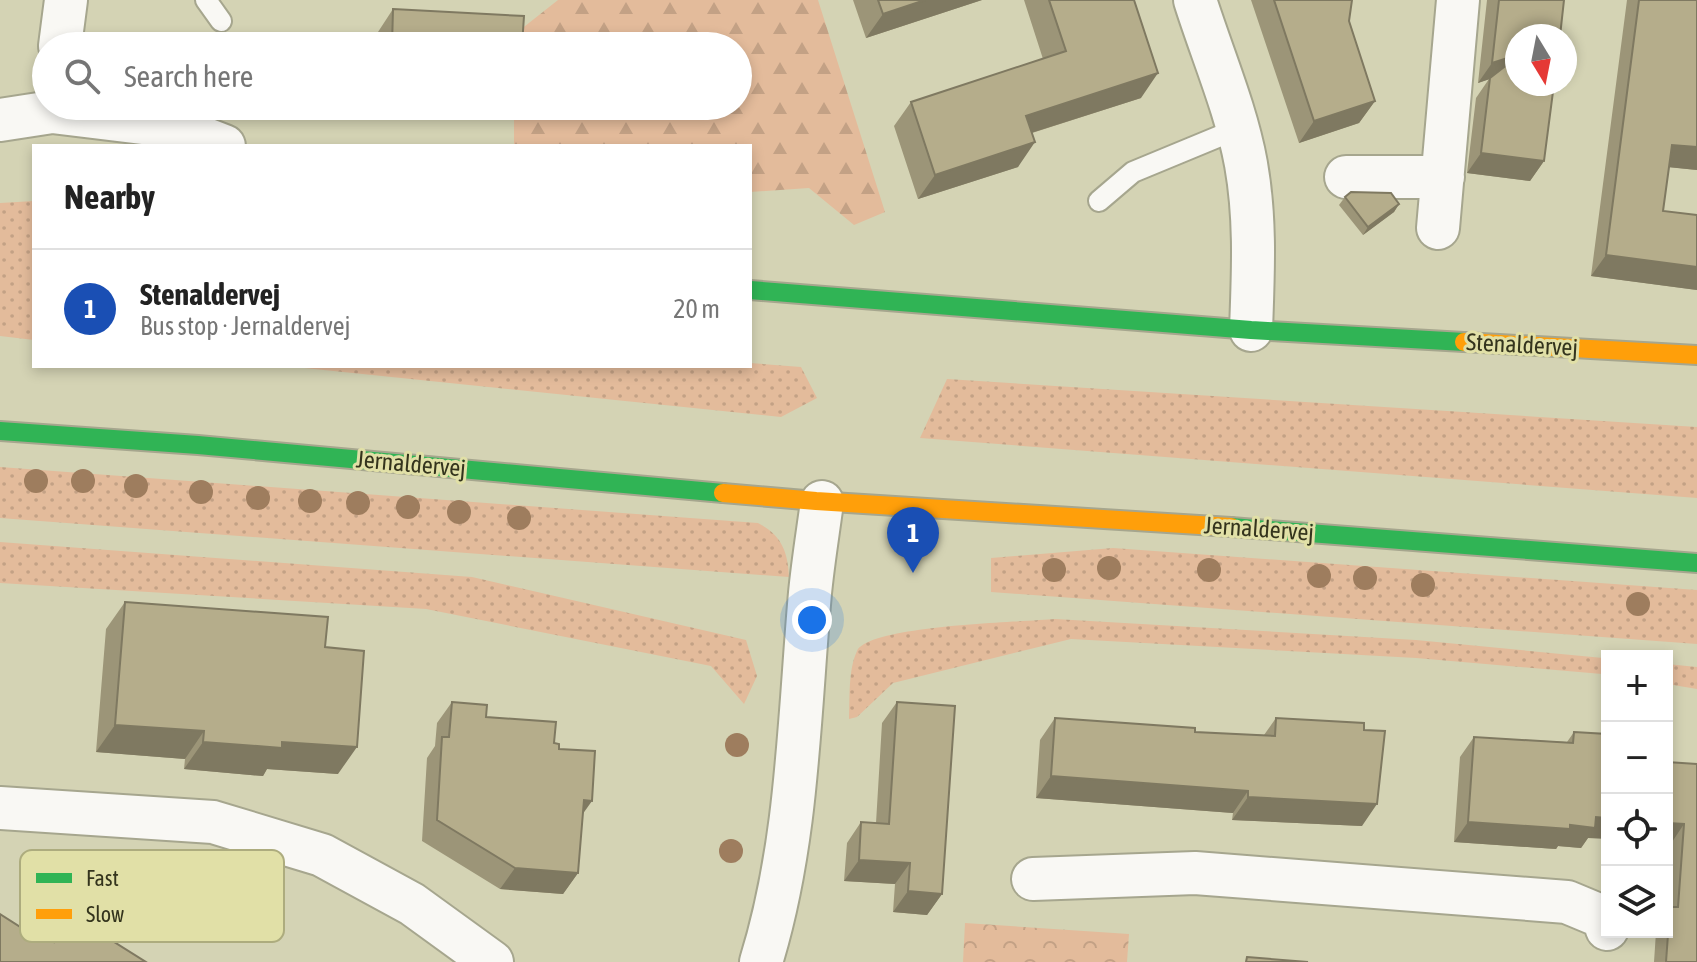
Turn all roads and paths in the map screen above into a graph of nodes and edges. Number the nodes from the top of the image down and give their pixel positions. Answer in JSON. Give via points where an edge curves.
{"nodes":[{"id":1,"x":66,"y":0,"type":"edge"},
{"id":2,"x":206,"y":0,"type":"edge"},
{"id":3,"x":1195,"y":0,"type":"edge"},
{"id":4,"x":1458,"y":0,"type":"edge"},
{"id":5,"x":221,"y":21,"type":"dead end"},
{"id":6,"x":62,"y":32,"type":"edge"},
{"id":7,"x":32,"y":113,"type":"edge"},
{"id":8,"x":0,"y":120,"type":"edge"},
{"id":9,"x":128,"y":120,"type":"edge"},
{"id":10,"x":1237,"y":129,"type":"junction"},
{"id":11,"x":219,"y":144,"type":"edge"},
{"id":12,"x":1346,"y":177,"type":"dead end"},
{"id":13,"x":1443,"y":177,"type":"junction"},
{"id":14,"x":1099,"y":201,"type":"dead end"},
{"id":15,"x":1438,"y":228,"type":"dead end"},
{"id":16,"x":752,"y":290,"type":"edge"},
{"id":17,"x":1251,"y":330,"type":"junction"},
{"id":18,"x":1697,"y":355,"type":"edge"},
{"id":19,"x":0,"y":431,"type":"edge"},
{"id":20,"x":822,"y":502,"type":"junction"},
{"id":21,"x":1697,"y":563,"type":"edge"},
{"id":22,"x":0,"y":808,"type":"edge"},
{"id":23,"x":1033,"y":879,"type":"dead end"},
{"id":24,"x":1601,"y":916,"type":"edge"},
{"id":25,"x":1610,"y":938,"type":"edge"},
{"id":26,"x":492,"y":962,"type":"edge"},
{"id":27,"x":761,"y":962,"type":"edge"},
{"id":28,"x":1609,"y":962,"type":"edge"}],
"edges":[{"from":1,"to":6,"type":"street"},
{"from":2,"to":5,"type":"lane"},
{"from":3,"to":10,"type":"street"},
{"from":4,"to":13,"type":"street"},
{"from":7,"to":8,"type":"street"},
{"from":9,"to":11,"type":"street","via":[[175,127]]},
{"from":10,"to":14,"type":"lane","via":[[1133,172]]},
{"from":10,"to":17,"type":"street","via":[[1255,245]]},
{"from":12,"to":13,"type":"street"},
{"from":13,"to":15,"type":"street"},
{"from":16,"to":17,"type":"street","name":"Stenaldervej"},
{"from":17,"to":18,"type":"street","name":"Stenaldervej"},
{"from":19,"to":20,"type":"street","name":"Jernaldervej"},
{"from":20,"to":21,"type":"street","name":"Jernaldervej"},
{"from":20,"to":27,"type":"street","via":[[788,845]]},
{"from":22,"to":26,"type":"street","via":[[213,822],[322,855],[412,904]]},
{"from":23,"to":24,"type":"street","via":[[1195,873],[1567,902]]},
{"from":25,"to":28,"type":"street"}]}
